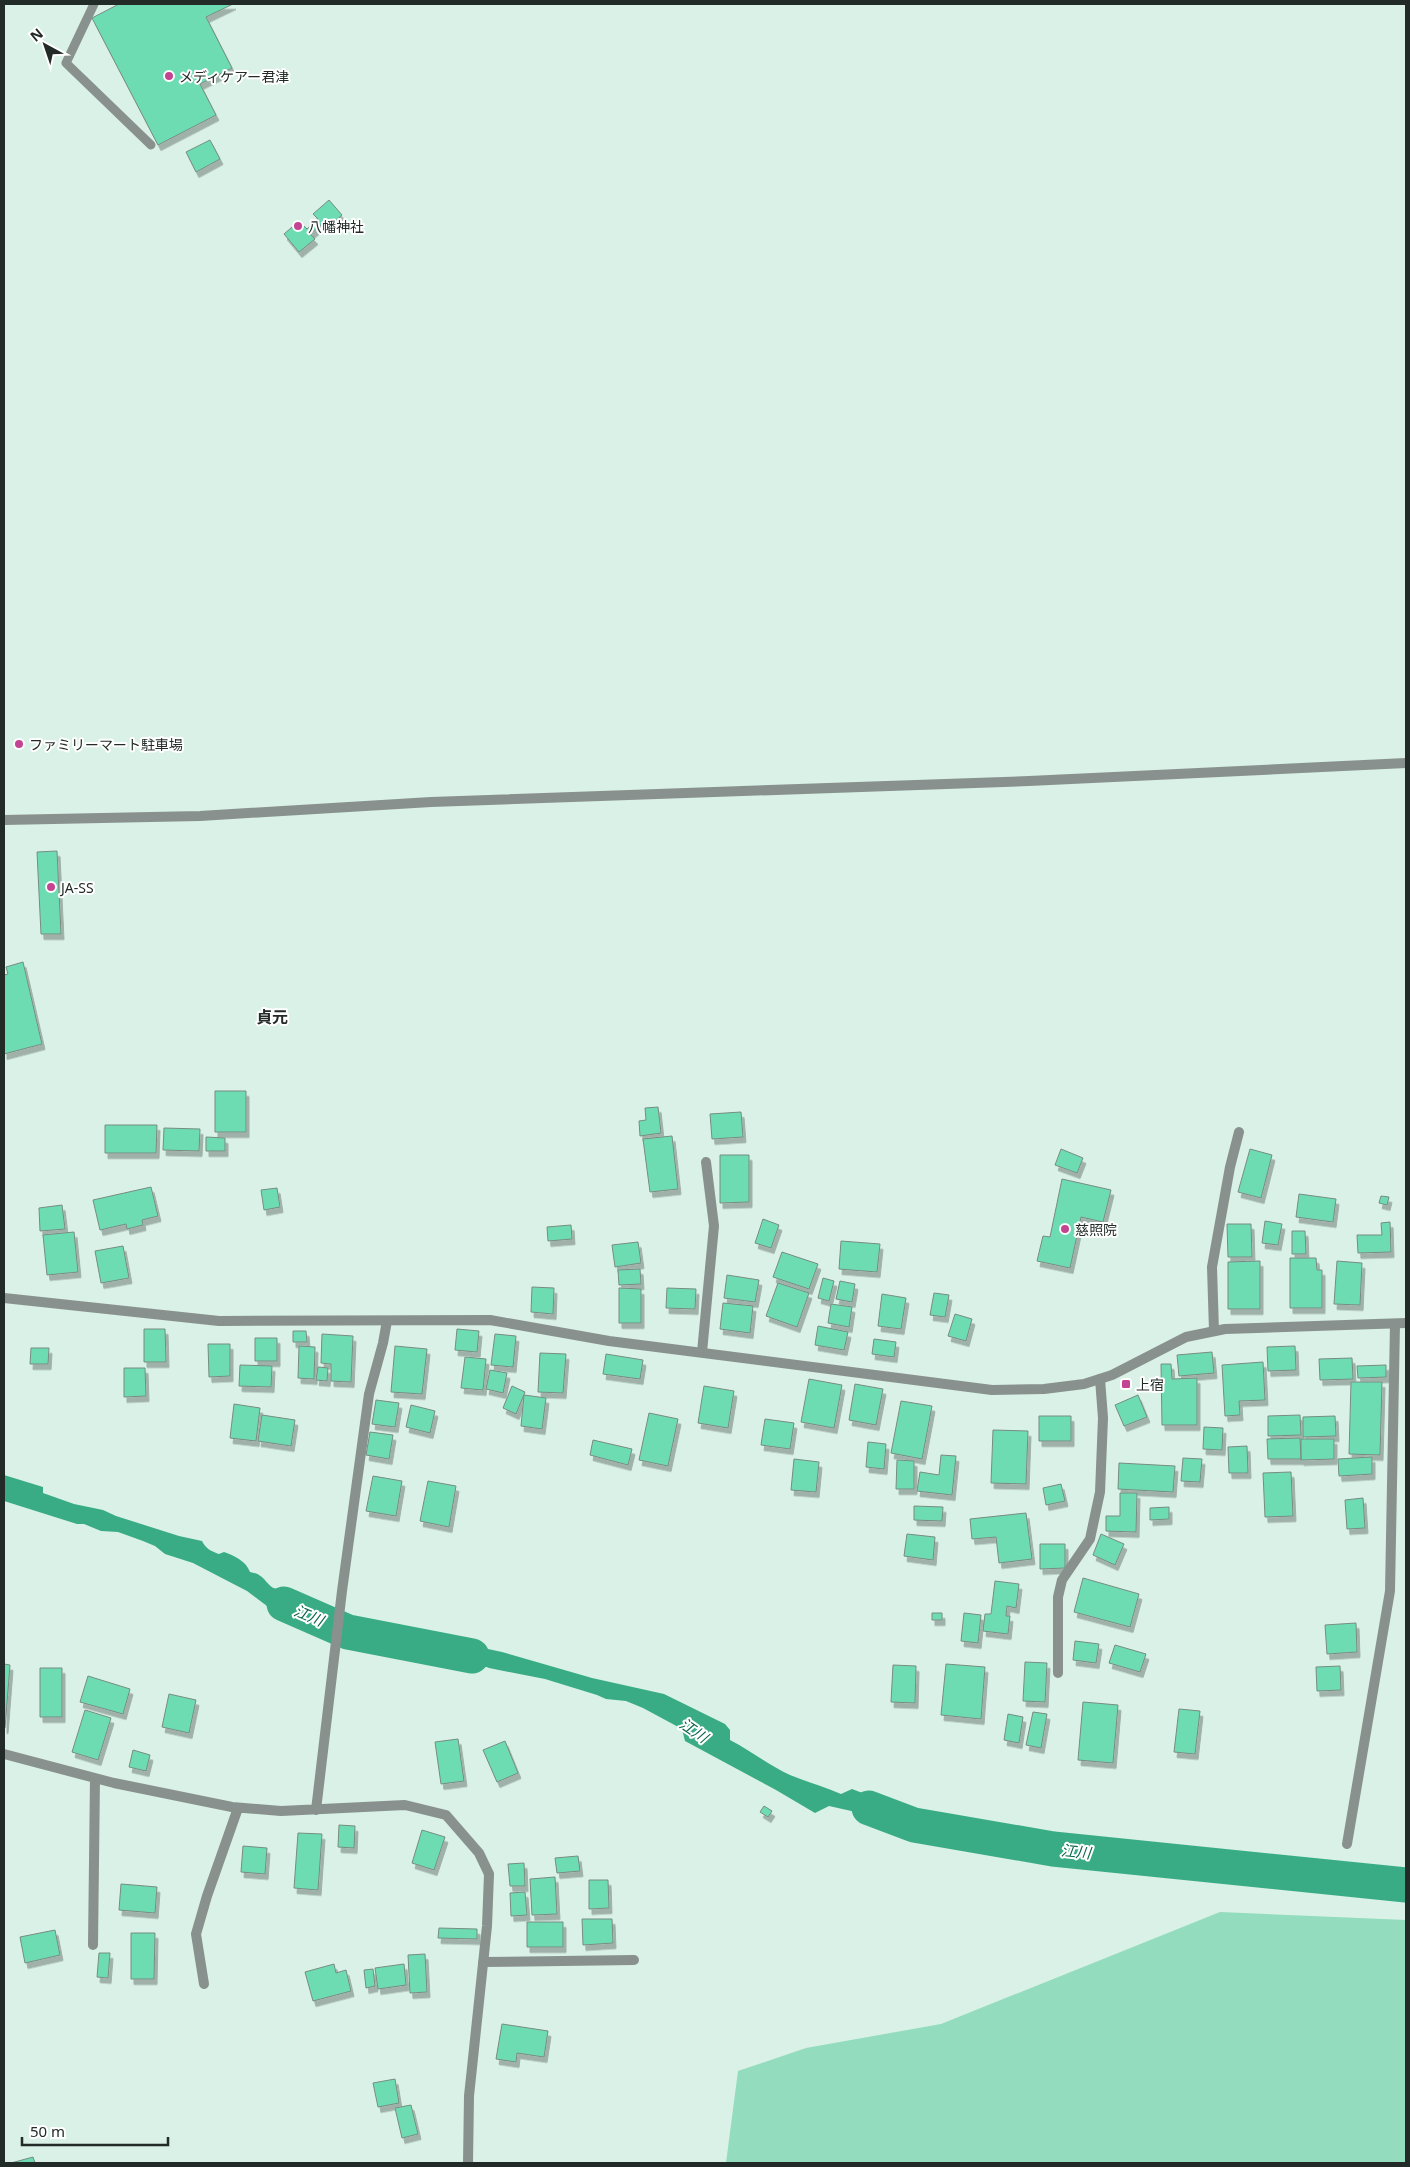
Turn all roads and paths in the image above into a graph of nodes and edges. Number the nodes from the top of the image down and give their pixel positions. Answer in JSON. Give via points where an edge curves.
{"nodes":[{"id":1,"x":94,"y":4,"type":"edge"},
{"id":2,"x":151,"y":145,"type":"dead end"},
{"id":3,"x":1406,"y":763,"type":"edge"},
{"id":4,"x":4,"y":820,"type":"edge"},
{"id":5,"x":1239,"y":1132,"type":"dead end"},
{"id":6,"x":706,"y":1162,"type":"dead end"},
{"id":7,"x":4,"y":1298,"type":"edge"},
{"id":8,"x":387,"y":1321,"type":"junction"},
{"id":9,"x":1406,"y":1323,"type":"edge"},
{"id":10,"x":1395,"y":1324,"type":"junction"},
{"id":11,"x":1214,"y":1332,"type":"junction"},
{"id":12,"x":702,"y":1352,"type":"junction"},
{"id":13,"x":1100,"y":1379,"type":"junction"},
{"id":14,"x":1058,"y":1673,"type":"dead end"},
{"id":15,"x":4,"y":1754,"type":"edge"},
{"id":16,"x":95,"y":1778,"type":"junction"},
{"id":17,"x":238,"y":1808,"type":"junction"},
{"id":18,"x":316,"y":1810,"type":"junction"},
{"id":19,"x":1346,"y":1844,"type":"dead end"},
{"id":20,"x":93,"y":1945,"type":"dead end"},
{"id":21,"x":634,"y":1960,"type":"dead end"},
{"id":22,"x":483,"y":1962,"type":"junction"},
{"id":23,"x":204,"y":1984,"type":"dead end"},
{"id":24,"x":468,"y":2163,"type":"edge"}],
"edges":[{"from":1,"to":2,"type":"lane","via":[[66,63]]},
{"from":3,"to":4,"type":"street","via":[[1029,781],[431,802],[200,816]]},
{"from":5,"to":11,"type":"street","via":[[1212,1267]]},
{"from":6,"to":12,"type":"street","via":[[714,1226]]},
{"from":7,"to":8,"type":"street","via":[[219,1321]]},
{"from":8,"to":12,"type":"street","via":[[490,1320]]},
{"from":8,"to":18,"type":"street","via":[[369,1394]]},
{"from":9,"to":10,"type":"street"},
{"from":10,"to":11,"type":"street","via":[[1225,1329]]},
{"from":10,"to":19,"type":"street","via":[[1390,1591]]},
{"from":11,"to":13,"type":"street","via":[[1186,1337]]},
{"from":12,"to":13,"type":"street","via":[[992,1390],[1044,1389]]},
{"from":13,"to":14,"type":"street","via":[[1103,1418],[1100,1492],[1090,1539],[1062,1580],[1058,1597]]},
{"from":15,"to":16,"type":"street"},
{"from":16,"to":17,"type":"street"},
{"from":16,"to":20,"type":"street"},
{"from":17,"to":18,"type":"street"},
{"from":17,"to":23,"type":"street","via":[[196,1934]]},
{"from":18,"to":22,"type":"street","via":[[405,1806],[446,1815],[479,1853],[489,1874]]},
{"from":21,"to":22,"type":"street"},
{"from":22,"to":24,"type":"street","via":[[469,2096]]}]}
